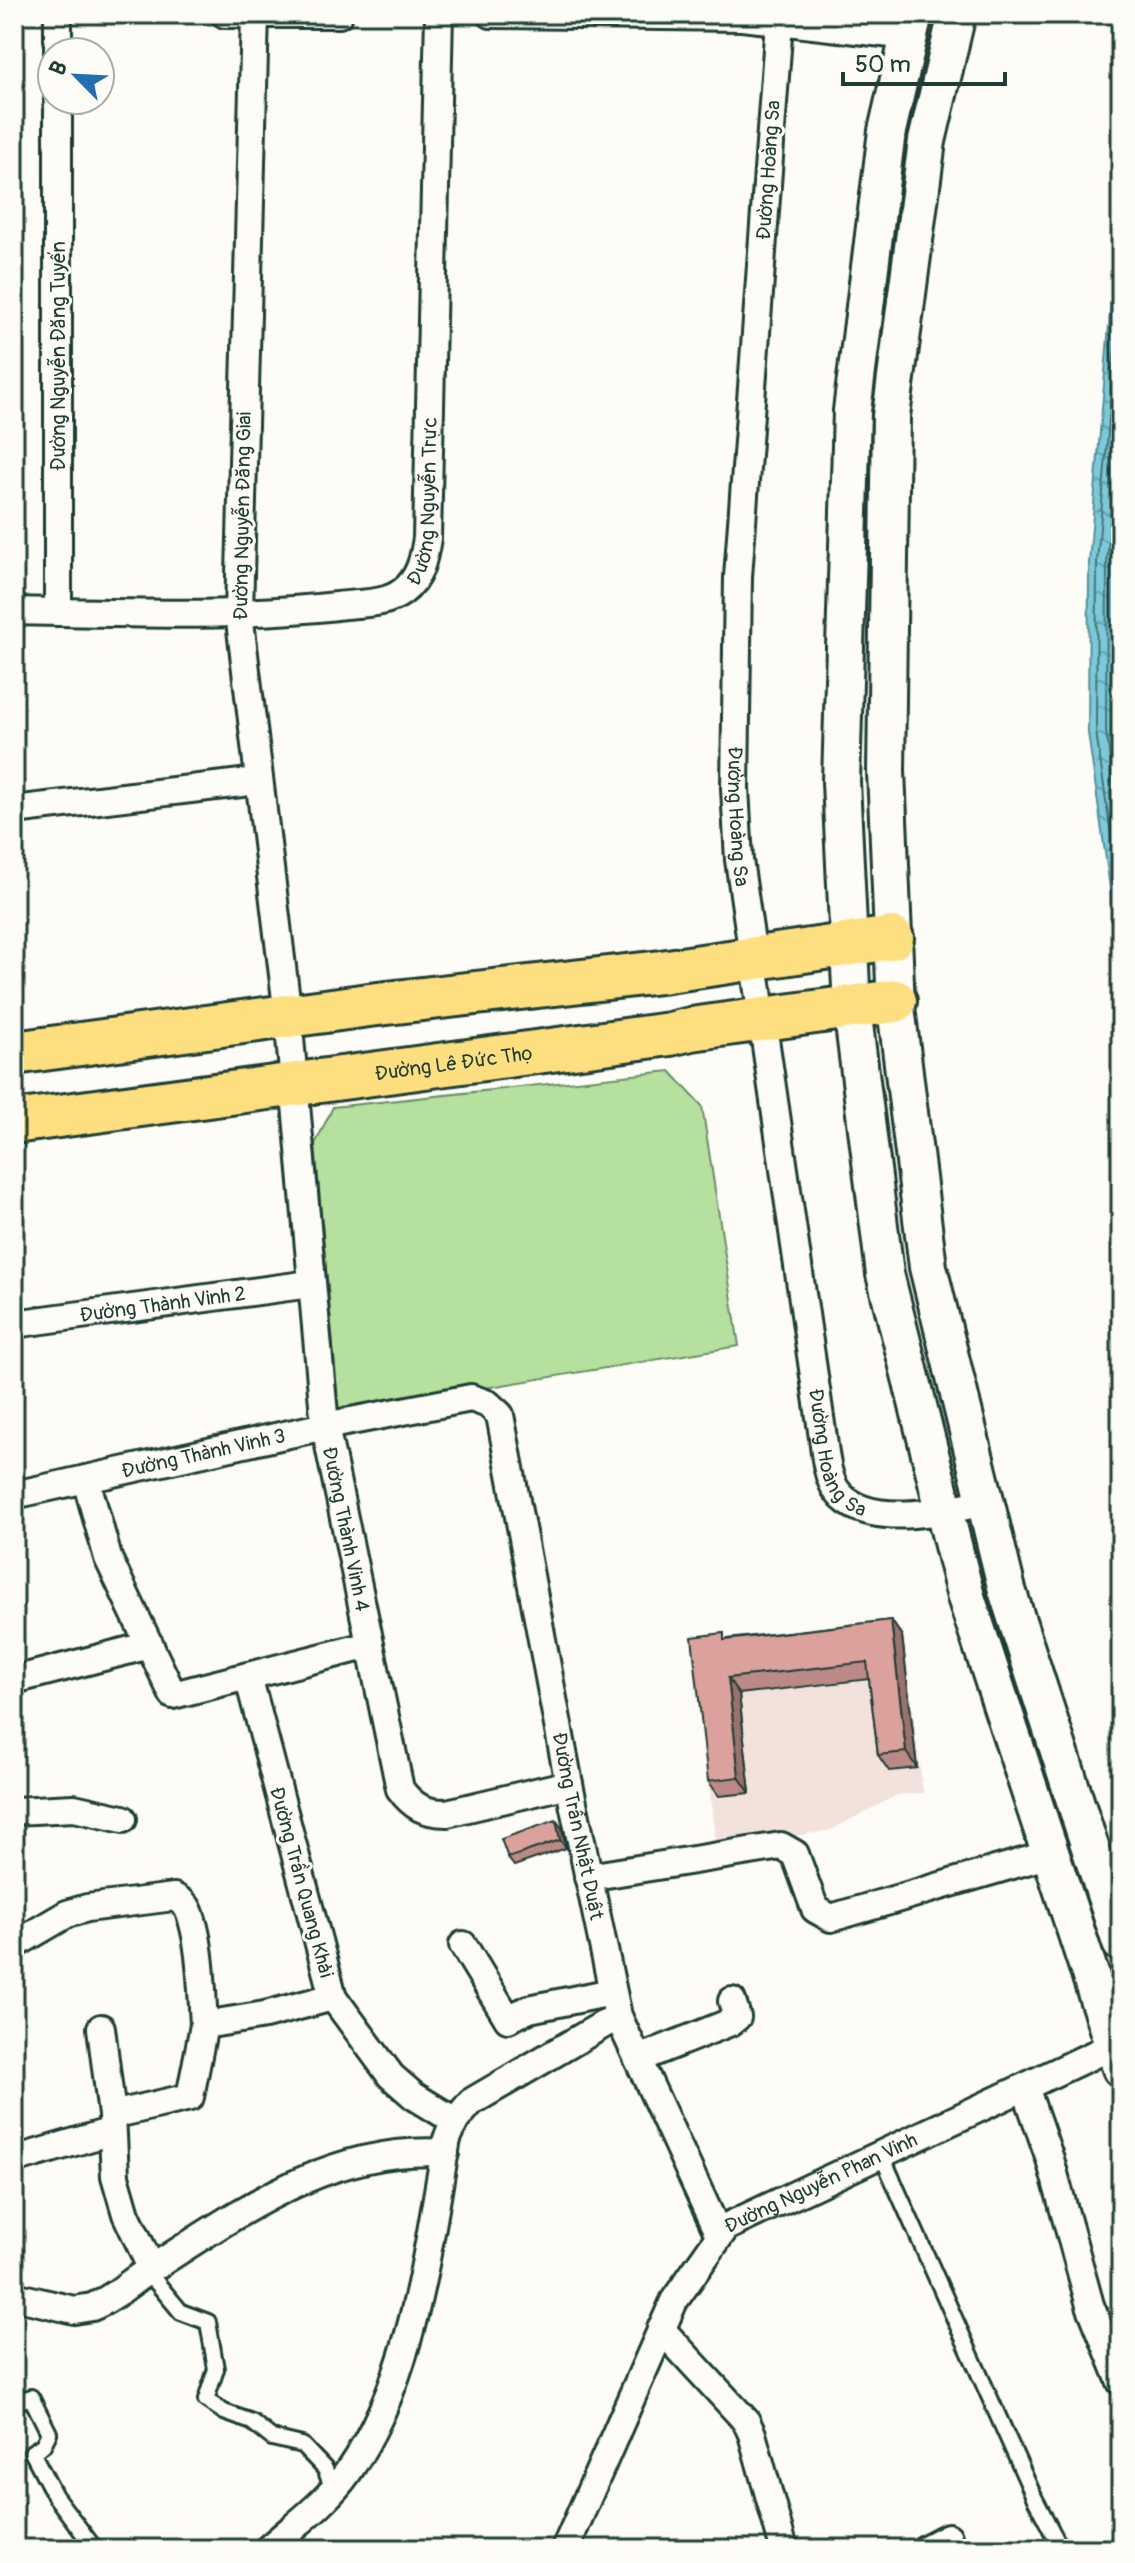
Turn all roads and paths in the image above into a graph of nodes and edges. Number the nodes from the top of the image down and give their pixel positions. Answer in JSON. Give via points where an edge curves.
{"nodes":[{"id":1,"x":58,"y":14,"type":"edge"},
{"id":2,"x":225,"y":14,"type":"edge"},
{"id":3,"x":255,"y":14,"type":"edge"},
{"id":4,"x":339,"y":14,"type":"edge"},
{"id":5,"x":439,"y":14,"type":"edge"},
{"id":6,"x":491,"y":14,"type":"edge"},
{"id":7,"x":742,"y":16,"type":"edge"},
{"id":8,"x":779,"y":22,"type":"junction"},
{"id":9,"x":912,"y":25,"type":"edge"},
{"id":10,"x":954,"y":28,"type":"edge"},
{"id":11,"x":58,"y":36,"type":"edge"},
{"id":12,"x":58,"y":116,"type":"edge"},
{"id":13,"x":14,"y":611,"type":"edge"},
{"id":14,"x":58,"y":612,"type":"junction"},
{"id":15,"x":239,"y":613,"type":"junction"},
{"id":16,"x":258,"y":781,"type":"junction"},
{"id":17,"x":14,"y":810,"type":"edge"},
{"id":18,"x":892,"y":938,"type":"junction"},
{"id":19,"x":849,"y":944,"type":"junction"},
{"id":20,"x":754,"y":958,"type":"junction"},
{"id":21,"x":895,"y":1001,"type":"junction"},
{"id":22,"x":852,"y":1008,"type":"junction"},
{"id":23,"x":288,"y":1016,"type":"junction"},
{"id":24,"x":762,"y":1019,"type":"junction"},
{"id":25,"x":14,"y":1053,"type":"edge"},
{"id":26,"x":295,"y":1085,"type":"junction"},
{"id":27,"x":14,"y":1122,"type":"edge"},
{"id":28,"x":310,"y":1284,"type":"junction"},
{"id":29,"x":14,"y":1324,"type":"edge"},
{"id":30,"x":488,"y":1404,"type":"joint"},
{"id":31,"x":325,"y":1426,"type":"junction"},
{"id":32,"x":86,"y":1479,"type":"junction"},
{"id":33,"x":14,"y":1495,"type":"edge"},
{"id":34,"x":985,"y":1502,"type":"junction"},
{"id":35,"x":944,"y":1511,"type":"junction"},
{"id":36,"x":150,"y":1645,"type":"junction"},
{"id":37,"x":370,"y":1645,"type":"junction"},
{"id":38,"x":248,"y":1676,"type":"junction"},
{"id":39,"x":14,"y":1680,"type":"edge"},
{"id":40,"x":569,"y":1784,"type":"junction"},
{"id":41,"x":14,"y":1811,"type":"edge"},
{"id":42,"x":123,"y":1819,"type":"dead end"},
{"id":43,"x":1050,"y":1854,"type":"junction"},
{"id":44,"x":588,"y":1877,"type":"junction"},
{"id":45,"x":1121,"y":1943,"type":"edge"},
{"id":46,"x":14,"y":1945,"type":"edge"},
{"id":47,"x":463,"y":1945,"type":"dead end"},
{"id":48,"x":333,"y":1997,"type":"junction"},
{"id":49,"x":732,"y":2001,"type":"dead end"},
{"id":50,"x":615,"y":2004,"type":"junction"},
{"id":51,"x":204,"y":2025,"type":"junction"},
{"id":52,"x":101,"y":2028,"type":"dead end"},
{"id":53,"x":1119,"y":2052,"type":"edge"},
{"id":54,"x":638,"y":2059,"type":"junction"},
{"id":55,"x":1025,"y":2087,"type":"junction"},
{"id":56,"x":455,"y":2121,"type":"junction"},
{"id":57,"x":112,"y":2123,"type":"junction"},
{"id":58,"x":445,"y":2153,"type":"junction"},
{"id":59,"x":882,"y":2156,"type":"junction"},
{"id":60,"x":14,"y":2160,"type":"edge"},
{"id":61,"x":719,"y":2235,"type":"junction"},
{"id":62,"x":147,"y":2271,"type":"junction"},
{"id":63,"x":14,"y":2296,"type":"edge"},
{"id":64,"x":661,"y":2329,"type":"junction"},
{"id":65,"x":1121,"y":2382,"type":"edge"},
{"id":66,"x":14,"y":2403,"type":"edge"},
{"id":67,"x":333,"y":2489,"type":"junction"},
{"id":68,"x":95,"y":2549,"type":"edge"},
{"id":69,"x":268,"y":2549,"type":"edge"},
{"id":70,"x":565,"y":2549,"type":"edge"},
{"id":71,"x":784,"y":2549,"type":"edge"},
{"id":72,"x":1061,"y":2549,"type":"edge"}],
"edges":[{"from":1,"to":11,"type":"street"},
{"from":2,"to":3,"type":"street"},
{"from":3,"to":4,"type":"street"},
{"from":3,"to":15,"type":"street","name":"Đường Nguyễn Đăng Giai"},
{"from":5,"to":15,"type":"street","name":"Đường Nguyễn Trực","via":[[424,560],[403,592],[386,600]]},
{"from":6,"to":7,"type":"street"},
{"from":7,"to":8,"type":"street"},
{"from":8,"to":9,"type":"street"},
{"from":8,"to":20,"type":"street","name":"Đường Hoàng Sa","via":[[735,656],[739,860]]},
{"from":9,"to":10,"type":"main road"},
{"from":9,"to":19,"type":"main road","via":[[887,131],[852,411],[841,782]]},
{"from":10,"to":18,"type":"main road","via":[[927,141],[891,416],[886,771]]},
{"from":12,"to":14,"type":"street","name":"Đường Nguyễn Đăng Tuyến"},
{"from":13,"to":14,"type":"street","name":"Đường Nguyễn Trực"},
{"from":14,"to":15,"type":"street","name":"Đường Nguyễn Trực"},
{"from":15,"to":16,"type":"street","name":"Đường Nguyễn Đăng Giai"},
{"from":16,"to":17,"type":"street"},
{"from":16,"to":23,"type":"street","name":"Đường Nguyễn Đăng Giai"},
{"from":18,"to":19,"type":"main road"},
{"from":18,"to":21,"type":"main road"},
{"from":19,"to":20,"type":"main road"},
{"from":19,"to":22,"type":"main road"},
{"from":20,"to":23,"type":"main road"},
{"from":20,"to":24,"type":"street","name":"Đường Hoàng Sa"},
{"from":21,"to":22,"type":"main road","name":"Đường Lê Đức Thọ"},
{"from":21,"to":34,"type":"main road","via":[[928,1267]]},
{"from":22,"to":24,"type":"main road","name":"Đường Lê Đức Thọ"},
{"from":22,"to":35,"type":"main road","via":[[885,1274]]},
{"from":23,"to":25,"type":"main road"},
{"from":23,"to":26,"type":"street","name":"Đường Nguyễn Đăng Giai"},
{"from":24,"to":26,"type":"main road","name":"Đường Lê Đức Thọ"},
{"from":24,"to":35,"type":"street","name":"Đường Hoàng Sa","via":[[831,1478],[837,1491],[861,1509],[886,1514]]},
{"from":26,"to":27,"type":"main road","name":"Đường Lê Đức Thọ"},
{"from":26,"to":28,"type":"street","name":"Đường Thành Vinh 4"},
{"from":28,"to":29,"type":"street","name":"Đường Thành Vinh 2"},
{"from":28,"to":31,"type":"street","name":"Đường Thành Vinh 4"},
{"from":30,"to":31,"type":"street","name":"Đường Thành Vinh 3","via":[[471,1398]]},
{"from":30,"to":40,"type":"street","name":"Đường Trần Nhật Duật","via":[[500,1415]]},
{"from":31,"to":32,"type":"street","name":"Đường Thành Vinh 3"},
{"from":31,"to":37,"type":"street","name":"Đường Thành Vinh 4"},
{"from":32,"to":33,"type":"street","name":"Đường Thành Vinh 3"},
{"from":32,"to":36,"type":"street","via":[[108,1558]]},
{"from":34,"to":35,"type":"street","name":"Đường Hoàng Sa"},
{"from":34,"to":45,"type":"main road","via":[[1007,1590]]},
{"from":35,"to":43,"type":"main road","via":[[966,1597]]},
{"from":36,"to":38,"type":"street","via":[[173,1695]]},
{"from":36,"to":39,"type":"street"},
{"from":37,"to":38,"type":"street"},
{"from":37,"to":40,"type":"street","name":"Đường Thành Vinh 4","via":[[397,1778],[409,1802],[432,1813],[447,1813]]},
{"from":38,"to":48,"type":"street","name":"Đường Trần Quang Khải"},
{"from":40,"to":44,"type":"street","name":"Đường Trần Nhật Duật"},
{"from":41,"to":42,"type":"street","via":[[74,1808]]},
{"from":43,"to":44,"type":"street","via":[[831,1918],[815,1909],[795,1854],[781,1846]]},
{"from":43,"to":53,"type":"main road"},
{"from":44,"to":50,"type":"street","name":"Đường Trần Nhật Duật"},
{"from":46,"to":51,"type":"street","via":[[67,1914],[174,1897],[189,1910]]},
{"from":47,"to":50,"type":"street","via":[[508,2019],[529,2009]]},
{"from":48,"to":51,"type":"street","name":"Đường Trần Quang Khải"},
{"from":48,"to":56,"type":"street","via":[[391,2076]]},
{"from":49,"to":54,"type":"street","via":[[737,2014],[731,2022]]},
{"from":50,"to":54,"type":"street","name":"Đường Trần Nhật Duật"},
{"from":50,"to":56,"type":"street","via":[[471,2102]]},
{"from":51,"to":57,"type":"street","via":[[190,2097]]},
{"from":52,"to":57,"type":"street"},
{"from":53,"to":55,"type":"street","name":"Đường Nguyễn Phan Vinh"},
{"from":54,"to":61,"type":"street","name":"Đường Trần Nhật Duật"},
{"from":55,"to":59,"type":"street","name":"Đường Nguyễn Phan Vinh"},
{"from":55,"to":65,"type":"street","via":[[1090,2305]]},
{"from":56,"to":58,"type":"street"},
{"from":57,"to":60,"type":"street"},
{"from":57,"to":62,"type":"street","via":[[115,2176]]},
{"from":58,"to":62,"type":"street","via":[[377,2157],[294,2183]]},
{"from":58,"to":67,"type":"street","via":[[400,2368],[365,2445]]},
{"from":59,"to":61,"type":"street","name":"Đường Nguyễn Phan Vinh","via":[[735,2221]]},
{"from":59,"to":72,"type":"lane"},
{"from":61,"to":64,"type":"street","name":"Đường Nguyễn Phan Vinh"},
{"from":62,"to":63,"type":"street","via":[[101,2304],[84,2309]]},
{"from":62,"to":67,"type":"lane","via":[[181,2312],[208,2322],[216,2369],[206,2400],[272,2438],[302,2445],[325,2469]]},
{"from":64,"to":70,"type":"street","name":"Đường Nguyễn Phan Vinh"},
{"from":64,"to":71,"type":"street","via":[[746,2421]]},
{"from":66,"to":68,"type":"lane","via":[[31,2397],[49,2433],[32,2452],[55,2496]]},
{"from":67,"to":69,"type":"street"}]}
